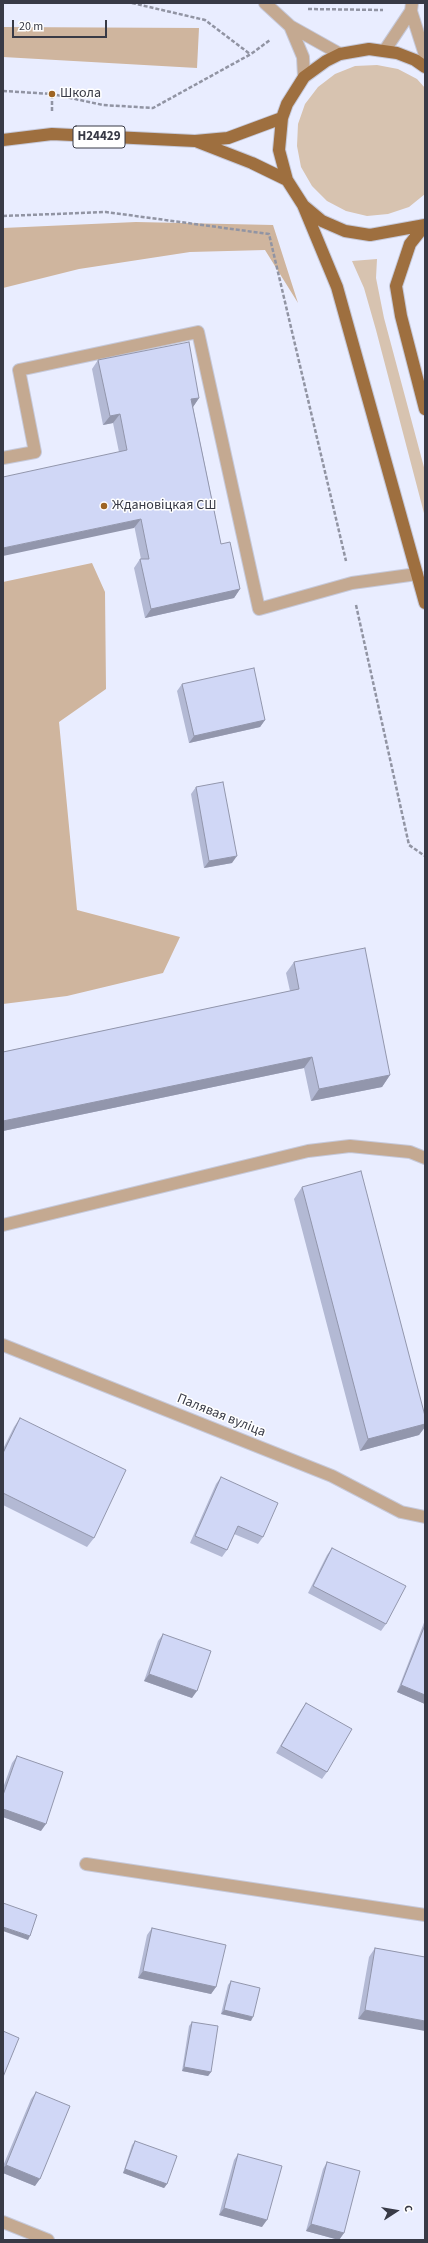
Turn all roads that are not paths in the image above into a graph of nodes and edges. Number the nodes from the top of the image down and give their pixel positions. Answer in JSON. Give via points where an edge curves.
{"nodes":[{"id":1,"x":265,"y":3,"type":"edge"},
{"id":2,"x":412,"y":7,"type":"edge"},
{"id":3,"x":290,"y":26,"type":"junction"},
{"id":4,"x":385,"y":50,"type":"junction"},
{"id":5,"x":340,"y":54,"type":"junction"},
{"id":6,"x":425,"y":55,"type":"edge"},
{"id":7,"x":425,"y":67,"type":"edge"},
{"id":8,"x":304,"y":78,"type":"junction"},
{"id":9,"x":282,"y":118,"type":"junction"},
{"id":10,"x":3,"y":140,"type":"edge"},
{"id":11,"x":196,"y":141,"type":"junction"},
{"id":12,"x":287,"y":180,"type":"junction"},
{"id":13,"x":303,"y":205,"type":"junction"},
{"id":14,"x":425,"y":225,"type":"edge"},
{"id":15,"x":425,"y":409,"type":"edge"},
{"id":16,"x":3,"y":458,"type":"edge"},
{"id":17,"x":417,"y":574,"type":"junction"},
{"id":18,"x":425,"y":603,"type":"edge"},
{"id":19,"x":425,"y":1158,"type":"edge"},
{"id":20,"x":3,"y":1225,"type":"edge"},
{"id":21,"x":3,"y":1345,"type":"edge"},
{"id":22,"x":425,"y":1517,"type":"edge"},
{"id":23,"x":86,"y":1864,"type":"dead end"},
{"id":24,"x":425,"y":1915,"type":"edge"},
{"id":25,"x":3,"y":2222,"type":"edge"},
{"id":26,"x":48,"y":2240,"type":"edge"}],
"edges":[{"from":1,"to":3,"type":"street"},
{"from":2,"to":4,"type":"street"},
{"from":2,"to":6,"type":"street"},
{"from":3,"to":5,"type":"street"},
{"from":3,"to":8,"type":"street","via":[[303,57]]},
{"from":4,"to":5,"type":"main road","via":[[368,49]]},
{"from":4,"to":7,"type":"main road","via":[[415,60]]},
{"from":5,"to":8,"type":"main road"},
{"from":8,"to":9,"type":"main road","via":[[294,90]]},
{"from":9,"to":11,"type":"main road","number":"Н24429","via":[[228,138]]},
{"from":9,"to":12,"type":"main road","via":[[279,150]]},
{"from":10,"to":11,"type":"main road","number":"Н24429","via":[[52,134]]},
{"from":11,"to":12,"type":"main road","number":"Н24429"},
{"from":12,"to":13,"type":"main road"},
{"from":13,"to":14,"type":"main road","via":[[322,221],[345,231],[370,235]]},
{"from":13,"to":17,"type":"main road","via":[[337,287]]},
{"from":14,"to":15,"type":"main road","via":[[410,244],[396,286],[401,316]]},
{"from":16,"to":17,"type":"street","via":[[35,452],[19,370],[198,332],[259,609],[352,582]]},
{"from":17,"to":18,"type":"main road"},
{"from":19,"to":20,"type":"street","via":[[410,1152],[350,1146],[308,1151]]},
{"from":21,"to":22,"type":"street","name":"Палявая вуліца","via":[[332,1476],[401,1512]]},
{"from":23,"to":24,"type":"street"},
{"from":25,"to":26,"type":"street"}]}
